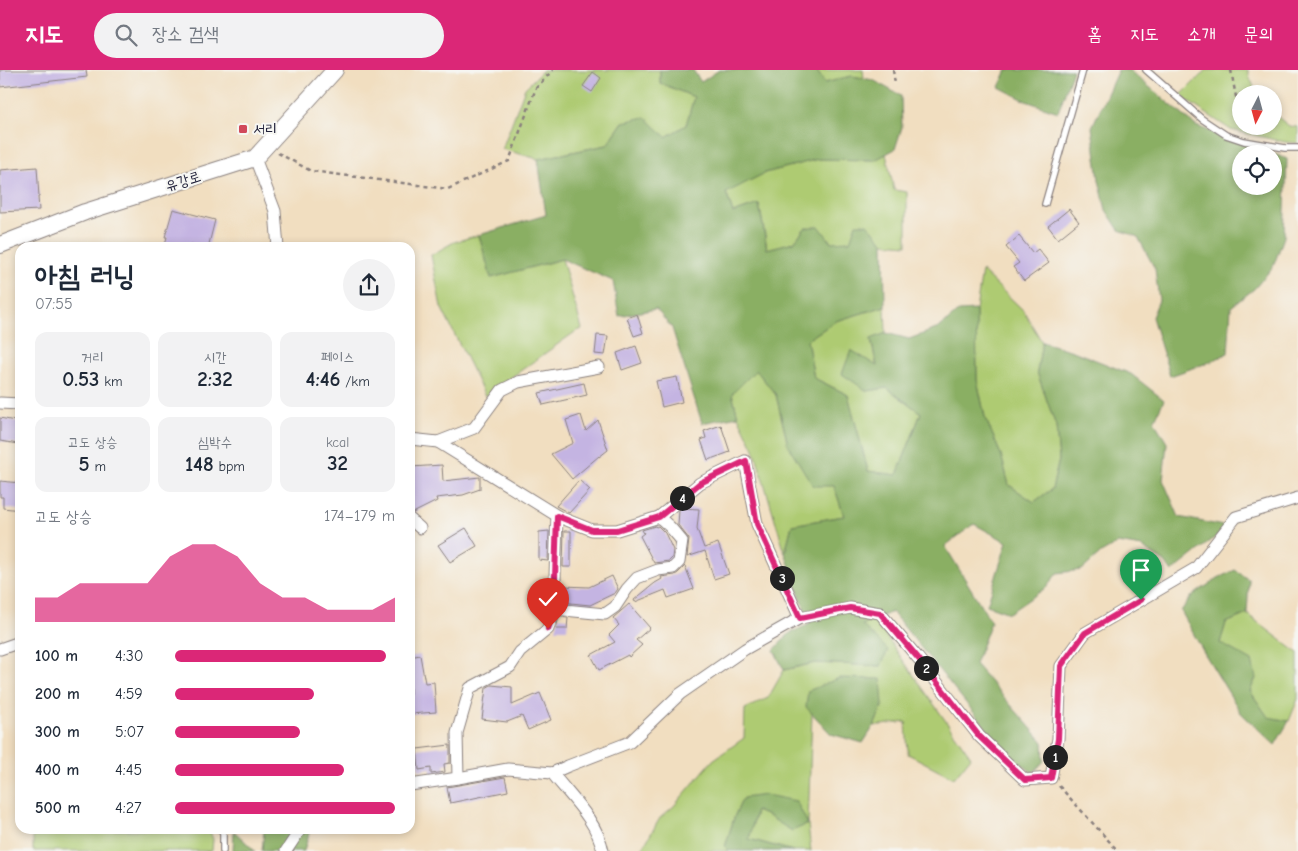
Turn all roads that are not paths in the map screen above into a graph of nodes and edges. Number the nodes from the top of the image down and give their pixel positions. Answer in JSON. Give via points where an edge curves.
{"nodes":[{"id":1,"x":335,"y":70,"type":"edge"},
{"id":2,"x":1083,"y":70,"type":"edge"},
{"id":3,"x":1146,"y":70,"type":"edge"},
{"id":4,"x":1298,"y":148,"type":"edge"},
{"id":5,"x":260,"y":152,"type":"junction"},
{"id":6,"x":1045,"y":204,"type":"dead end"},
{"id":7,"x":278,"y":242,"type":"edge"},
{"id":8,"x":0,"y":245,"type":"edge"},
{"id":9,"x":599,"y":367,"type":"dead end"},
{"id":10,"x":0,"y":403,"type":"edge"},
{"id":11,"x":15,"y":404,"type":"edge"},
{"id":12,"x":415,"y":440,"type":"edge"},
{"id":13,"x":438,"y":442,"type":"junction"},
{"id":14,"x":1298,"y":498,"type":"edge"},
{"id":15,"x":557,"y":516,"type":"junction"},
{"id":16,"x":659,"y":517,"type":"junction"},
{"id":17,"x":415,"y":524,"type":"edge"},
{"id":18,"x":420,"y":528,"type":"dead end"},
{"id":19,"x":554,"y":609,"type":"junction"},
{"id":20,"x":800,"y":618,"type":"junction"},
{"id":21,"x":15,"y":644,"type":"edge"},
{"id":22,"x":0,"y":649,"type":"edge"},
{"id":23,"x":552,"y":773,"type":"junction"},
{"id":24,"x":458,"y":778,"type":"junction"},
{"id":25,"x":415,"y":784,"type":"edge"},
{"id":26,"x":223,"y":834,"type":"edge"},
{"id":27,"x":297,"y":834,"type":"edge"},
{"id":28,"x":223,"y":851,"type":"edge"},
{"id":29,"x":286,"y":851,"type":"edge"},
{"id":30,"x":603,"y":851,"type":"edge"}],
"edges":[{"from":1,"to":5,"type":"main road"},
{"from":2,"to":6,"type":"lane"},
{"from":3,"to":4,"type":"lane","via":[[1202,120],[1226,135],[1244,141]]},
{"from":5,"to":7,"type":"street","via":[[275,211]]},
{"from":5,"to":8,"type":"main road","name":"유강로"},
{"from":9,"to":13,"type":"street","via":[[518,382],[502,390],[474,428]]},
{"from":10,"to":11,"type":"street"},
{"from":12,"to":13,"type":"street"},
{"from":13,"to":15,"type":"street"},
{"from":14,"to":20,"type":"street","via":[[1236,516],[1196,568],[1085,633],[1061,666],[1058,739],[1051,778],[1025,780],[979,736],[880,613],[850,608]]},
{"from":15,"to":16,"type":"street","via":[[592,530],[617,530]]},
{"from":15,"to":19,"type":"street"},
{"from":16,"to":19,"type":"street","via":[[682,541],[679,562],[673,568],[637,578],[615,607],[605,614]]},
{"from":16,"to":20,"type":"street","via":[[700,483],[746,461],[757,524]]},
{"from":17,"to":18,"type":"street"},
{"from":19,"to":24,"type":"street","via":[[548,629],[520,652],[510,667],[470,688],[457,733]]},
{"from":20,"to":23,"type":"street","via":[[745,649],[680,694],[630,742]]},
{"from":21,"to":22,"type":"street"},
{"from":23,"to":24,"type":"street","via":[[508,770]]},
{"from":23,"to":30,"type":"street","via":[[584,812],[600,839]]},
{"from":24,"to":25,"type":"street"},
{"from":26,"to":28,"type":"lane"},
{"from":27,"to":29,"type":"street"}]}
